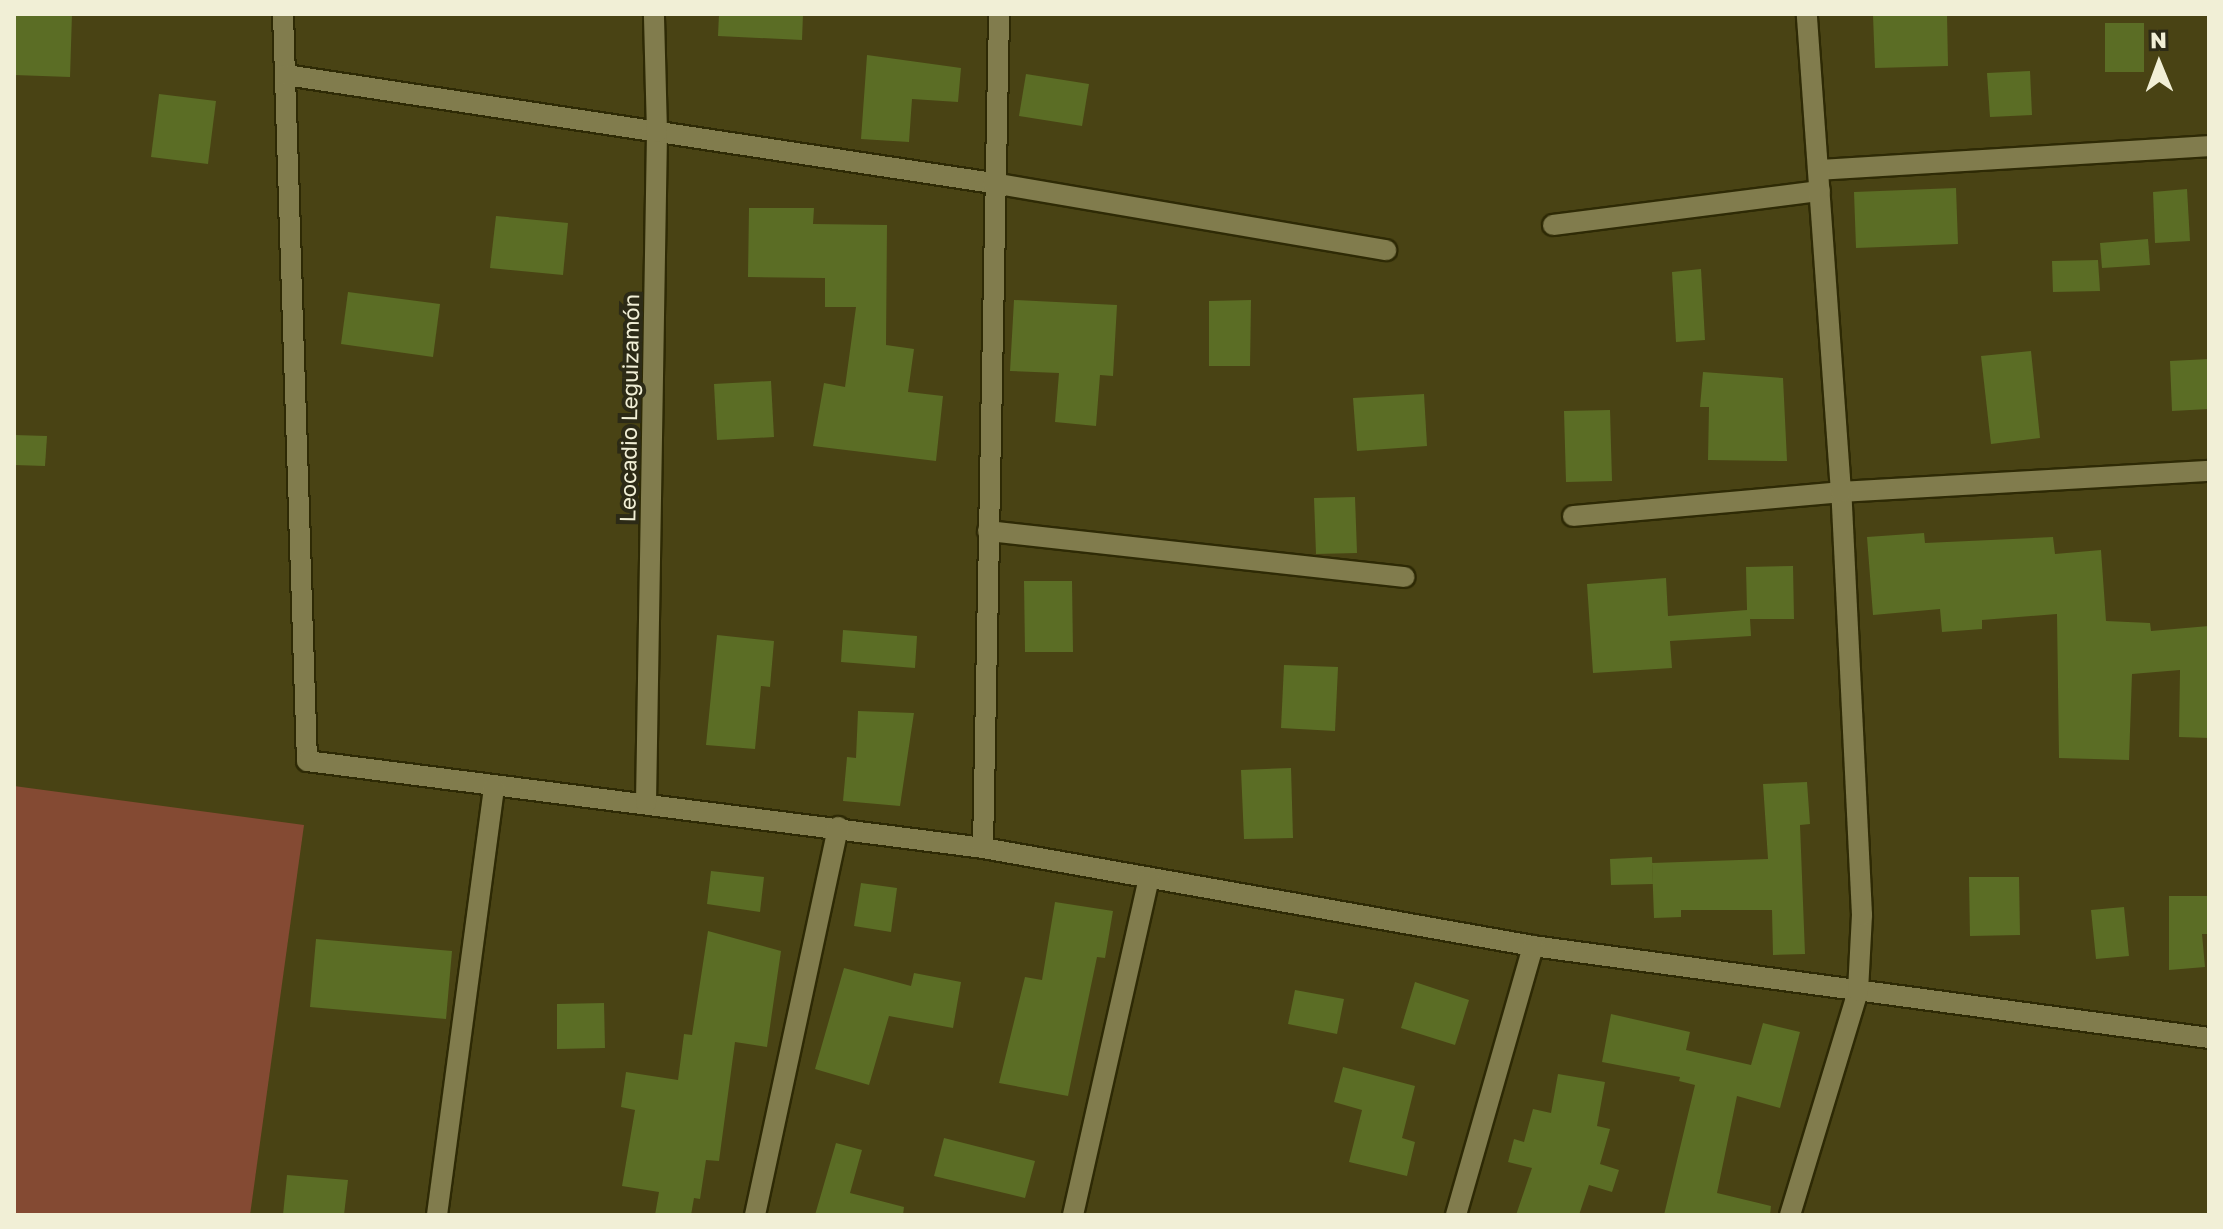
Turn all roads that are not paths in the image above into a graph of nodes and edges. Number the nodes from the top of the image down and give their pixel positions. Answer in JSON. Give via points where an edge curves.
{"nodes":[{"id":1,"x":283,"y":14,"type":"edge"},
{"id":2,"x":654,"y":14,"type":"edge"},
{"id":3,"x":999,"y":14,"type":"edge"},
{"id":4,"x":1807,"y":14,"type":"edge"},
{"id":5,"x":286,"y":75,"type":"junction"},
{"id":6,"x":657,"y":132,"type":"junction"},
{"id":7,"x":2209,"y":146,"type":"edge"},
{"id":8,"x":1818,"y":170,"type":"junction"},
{"id":9,"x":993,"y":183,"type":"junction"},
{"id":10,"x":1820,"y":191,"type":"junction"},
{"id":11,"x":1553,"y":225,"type":"dead end"},
{"id":12,"x":1386,"y":250,"type":"dead end"},
{"id":13,"x":2209,"y":471,"type":"edge"},
{"id":14,"x":1841,"y":492,"type":"junction"},
{"id":15,"x":1573,"y":516,"type":"dead end"},
{"id":16,"x":988,"y":531,"type":"junction"},
{"id":17,"x":1404,"y":577,"type":"dead end"},
{"id":18,"x":494,"y":788,"type":"junction"},
{"id":19,"x":646,"y":803,"type":"junction"},
{"id":20,"x":838,"y":827,"type":"junction"},
{"id":21,"x":983,"y":848,"type":"junction"},
{"id":22,"x":1149,"y":878,"type":"junction"},
{"id":23,"x":1533,"y":946,"type":"junction"},
{"id":24,"x":1858,"y":991,"type":"junction"},
{"id":25,"x":2209,"y":1038,"type":"edge"},
{"id":26,"x":437,"y":1215,"type":"edge"},
{"id":27,"x":755,"y":1215,"type":"edge"},
{"id":28,"x":1073,"y":1215,"type":"edge"},
{"id":29,"x":1456,"y":1215,"type":"edge"},
{"id":30,"x":1790,"y":1215,"type":"edge"}],
"edges":[{"from":1,"to":5,"type":"street"},
{"from":2,"to":6,"type":"street","name":"Leocadio Leguizamón"},
{"from":3,"to":9,"type":"street"},
{"from":4,"to":8,"type":"street"},
{"from":5,"to":6,"type":"street"},
{"from":5,"to":18,"type":"street","via":[[307,761]]},
{"from":6,"to":9,"type":"street"},
{"from":6,"to":19,"type":"street","name":"Leocadio Leguizamón"},
{"from":7,"to":8,"type":"street"},
{"from":8,"to":10,"type":"street"},
{"from":9,"to":12,"type":"street"},
{"from":9,"to":16,"type":"street"},
{"from":10,"to":11,"type":"street"},
{"from":10,"to":14,"type":"street"},
{"from":13,"to":14,"type":"street"},
{"from":14,"to":15,"type":"street"},
{"from":14,"to":24,"type":"street","via":[[1862,915]]},
{"from":16,"to":17,"type":"street"},
{"from":16,"to":21,"type":"street"},
{"from":18,"to":19,"type":"street"},
{"from":18,"to":26,"type":"street"},
{"from":19,"to":20,"type":"street"},
{"from":20,"to":21,"type":"street"},
{"from":20,"to":27,"type":"street"},
{"from":21,"to":22,"type":"street"},
{"from":22,"to":23,"type":"street"},
{"from":22,"to":28,"type":"street"},
{"from":23,"to":24,"type":"street"},
{"from":23,"to":29,"type":"street"},
{"from":24,"to":25,"type":"street"},
{"from":24,"to":30,"type":"street"}]}
